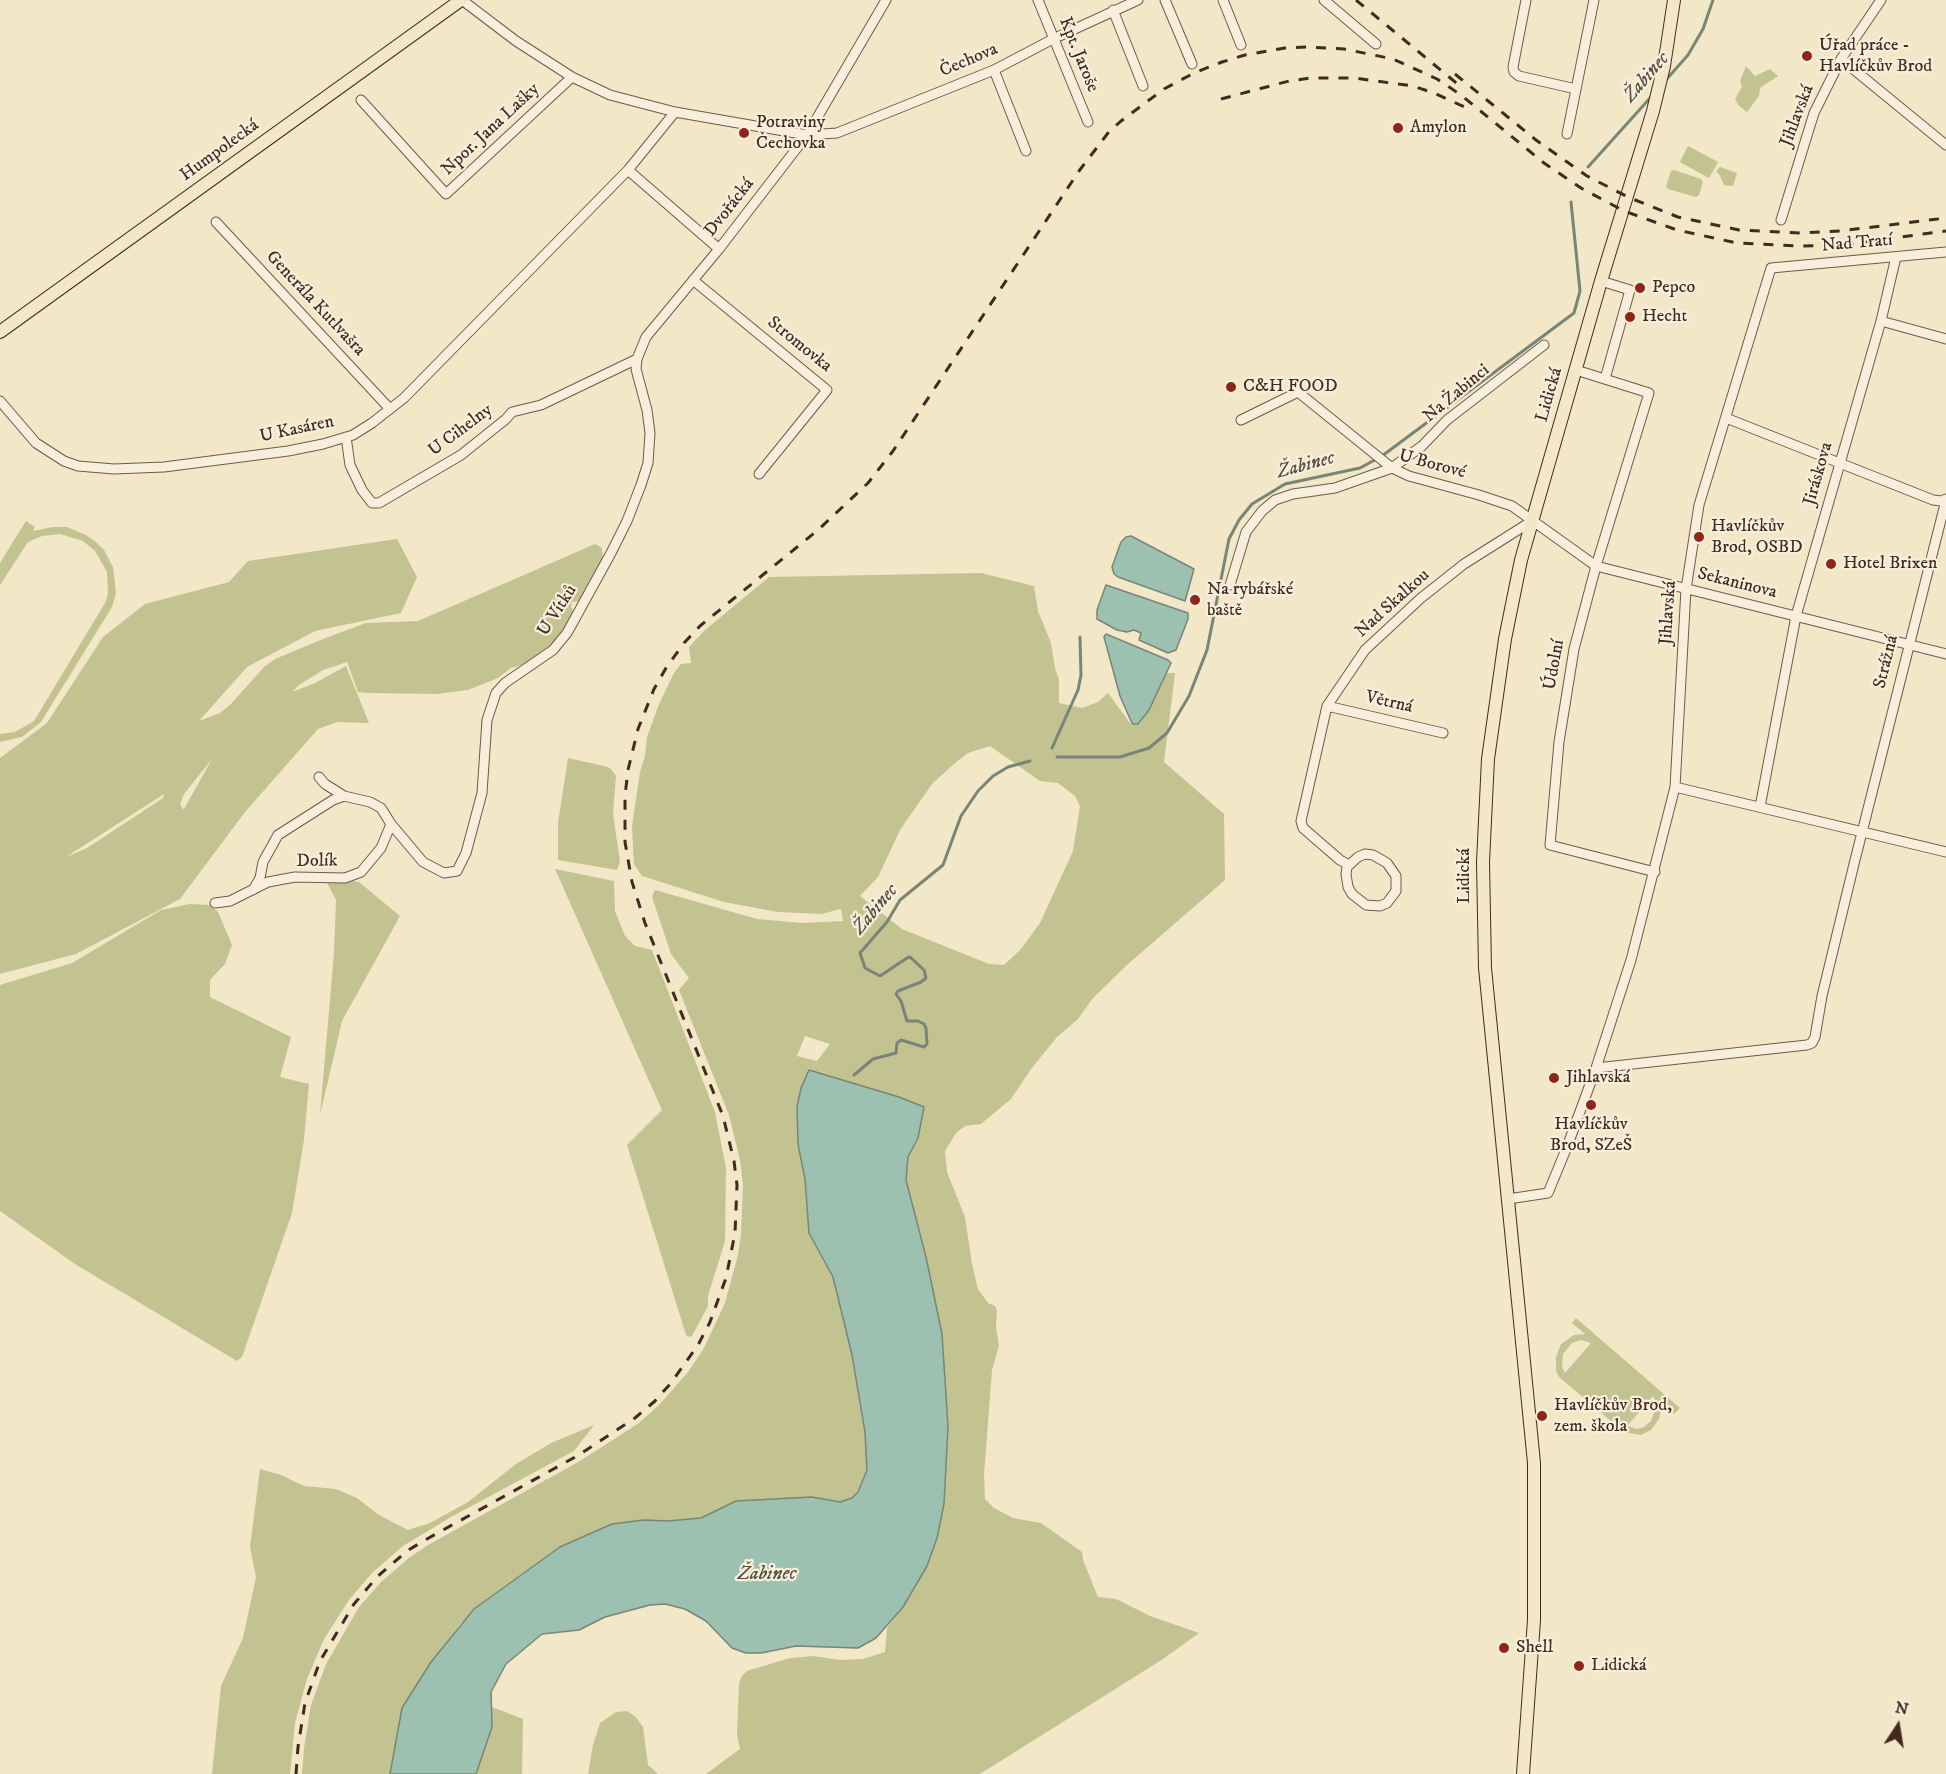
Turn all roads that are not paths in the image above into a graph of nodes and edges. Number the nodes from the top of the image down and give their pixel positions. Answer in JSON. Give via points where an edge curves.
{"nodes":[{"id":1,"x":461,"y":0,"type":"edge"},
{"id":2,"x":886,"y":0,"type":"edge"},
{"id":3,"x":1038,"y":0,"type":"edge"},
{"id":4,"x":1138,"y":0,"type":"edge"},
{"id":5,"x":1165,"y":0,"type":"edge"},
{"id":6,"x":1223,"y":0,"type":"edge"},
{"id":7,"x":1324,"y":0,"type":"edge"},
{"id":8,"x":1526,"y":0,"type":"edge"},
{"id":9,"x":1594,"y":0,"type":"edge"},
{"id":10,"x":1674,"y":0,"type":"edge"},
{"id":11,"x":1881,"y":0,"type":"edge"},
{"id":12,"x":1113,"y":10,"type":"junction"},
{"id":13,"x":1053,"y":39,"type":"junction"},
{"id":14,"x":1376,"y":44,"type":"dead end"},
{"id":15,"x":1241,"y":45,"type":"dead end"},
{"id":16,"x":1841,"y":59,"type":"junction"},
{"id":17,"x":1192,"y":64,"type":"dead end"},
{"id":18,"x":994,"y":70,"type":"junction"},
{"id":19,"x":572,"y":78,"type":"junction"},
{"id":20,"x":1143,"y":86,"type":"dead end"},
{"id":21,"x":1576,"y":89,"type":"junction"},
{"id":22,"x":361,"y":100,"type":"dead end"},
{"id":23,"x":675,"y":112,"type":"junction"},
{"id":24,"x":1088,"y":122,"type":"dead end"},
{"id":25,"x":1567,"y":134,"type":"dead end"},
{"id":26,"x":807,"y":135,"type":"junction"},
{"id":27,"x":1946,"y":145,"type":"edge"},
{"id":28,"x":1026,"y":151,"type":"dead end"},
{"id":29,"x":628,"y":170,"type":"junction"},
{"id":30,"x":1781,"y":220,"type":"dead end"},
{"id":31,"x":216,"y":222,"type":"dead end"},
{"id":32,"x":719,"y":249,"type":"junction"},
{"id":33,"x":1946,"y":252,"type":"edge"},
{"id":34,"x":1896,"y":257,"type":"junction"},
{"id":35,"x":1771,"y":268,"type":"joint"},
{"id":36,"x":693,"y":280,"type":"junction"},
{"id":37,"x":1601,"y":281,"type":"junction"},
{"id":38,"x":1881,"y":321,"type":"junction"},
{"id":39,"x":0,"y":332,"type":"edge"},
{"id":40,"x":645,"y":337,"type":"joint"},
{"id":41,"x":1946,"y":339,"type":"edge"},
{"id":42,"x":1544,"y":345,"type":"dead end"},
{"id":43,"x":638,"y":358,"type":"junction"},
{"id":44,"x":1576,"y":370,"type":"junction"},
{"id":45,"x":1605,"y":379,"type":"junction"},
{"id":46,"x":0,"y":401,"type":"edge"},
{"id":47,"x":390,"y":409,"type":"junction"},
{"id":48,"x":1726,"y":418,"type":"junction"},
{"id":49,"x":1241,"y":420,"type":"dead end"},
{"id":50,"x":346,"y":437,"type":"junction"},
{"id":51,"x":1839,"y":463,"type":"junction"},
{"id":52,"x":1392,"y":468,"type":"junction"},
{"id":53,"x":759,"y":474,"type":"dead end"},
{"id":54,"x":1946,"y":500,"type":"edge"},
{"id":55,"x":1532,"y":521,"type":"junction"},
{"id":56,"x":1596,"y":566,"type":"junction"},
{"id":57,"x":1230,"y":585,"type":"dead end"},
{"id":58,"x":1686,"y":589,"type":"junction"},
{"id":59,"x":1796,"y":616,"type":"junction"},
{"id":60,"x":1909,"y":645,"type":"junction"},
{"id":61,"x":1946,"y":654,"type":"edge"},
{"id":62,"x":1327,"y":706,"type":"junction"},
{"id":63,"x":1443,"y":733,"type":"dead end"},
{"id":64,"x":319,"y":777,"type":"dead end"},
{"id":65,"x":1675,"y":787,"type":"junction"},
{"id":66,"x":344,"y":796,"type":"junction"},
{"id":67,"x":1760,"y":807,"type":"junction"},
{"id":68,"x":391,"y":824,"type":"junction"},
{"id":69,"x":1862,"y":833,"type":"junction"},
{"id":70,"x":1946,"y":852,"type":"edge"},
{"id":71,"x":1349,"y":866,"type":"junction"},
{"id":72,"x":1655,"y":872,"type":"junction"},
{"id":73,"x":253,"y":890,"type":"junction"},
{"id":74,"x":215,"y":903,"type":"dead end"},
{"id":75,"x":1596,"y":1068,"type":"junction"},
{"id":76,"x":1508,"y":1199,"type":"junction"},
{"id":77,"x":1523,"y":1774,"type":"edge"}],
"edges":[{"from":1,"to":19,"type":"street"},
{"from":1,"to":39,"type":"main road","name":"Humpolecká"},
{"from":2,"to":26,"type":"street","name":"Dvořácká"},
{"from":3,"to":13,"type":"street","name":"Kpt. Jaroše"},
{"from":4,"to":12,"type":"street","name":"Čechova"},
{"from":5,"to":17,"type":"street"},
{"from":6,"to":15,"type":"street"},
{"from":7,"to":14,"type":"street"},
{"from":8,"to":21,"type":"street","via":[[1514,72]]},
{"from":9,"to":21,"type":"street"},
{"from":10,"to":37,"type":"main road","name":"Lidická","via":[[1653,111]]},
{"from":11,"to":16,"type":"street","name":"Jihlavská"},
{"from":12,"to":13,"type":"street","name":"Čechova"},
{"from":12,"to":20,"type":"street"},
{"from":13,"to":18,"type":"street","name":"Čechova"},
{"from":13,"to":24,"type":"street","name":"Kpt. Jaroše"},
{"from":16,"to":27,"type":"street"},
{"from":16,"to":30,"type":"street","name":"Jihlavská","via":[[1814,113]]},
{"from":18,"to":26,"type":"street","name":"Čechova","via":[[837,133]]},
{"from":18,"to":28,"type":"street"},
{"from":19,"to":22,"type":"street","name":"Npor. Jana Lašky","via":[[446,194]]},
{"from":19,"to":23,"type":"street","via":[[610,94]]},
{"from":21,"to":25,"type":"street"},
{"from":23,"to":26,"type":"street"},
{"from":23,"to":29,"type":"street","name":"U Kasáren"},
{"from":26,"to":32,"type":"street","name":"Dvořácká"},
{"from":29,"to":32,"type":"street"},
{"from":29,"to":47,"type":"street","name":"U Kasáren"},
{"from":31,"to":47,"type":"street","name":"Generála Kutlvašra"},
{"from":32,"to":36,"type":"street","name":"Dvořácká"},
{"from":33,"to":34,"type":"street","name":"Nad Tratí"},
{"from":34,"to":35,"type":"street","name":"Nad Tratí"},
{"from":34,"to":38,"type":"street","name":"Jiráskova"},
{"from":35,"to":48,"type":"street","name":"Jihlavská"},
{"from":36,"to":40,"type":"street","name":"Dvořácká"},
{"from":36,"to":53,"type":"street","name":"Stromovka","via":[[827,390]]},
{"from":37,"to":44,"type":"main road","name":"Lidická"},
{"from":37,"to":45,"type":"street","via":[[1630,290]]},
{"from":38,"to":41,"type":"street"},
{"from":38,"to":51,"type":"street","name":"Jiráskova"},
{"from":40,"to":43,"type":"street","name":"U Vítků"},
{"from":42,"to":52,"type":"street","name":"Na Žabinci"},
{"from":43,"to":50,"type":"street","name":"U Cihelny","via":[[541,405],[512,412],[460,455],[379,502],[372,503],[358,482],[350,465]]},
{"from":43,"to":68,"type":"street","name":"U Vítků","via":[[636,369],[650,433],[648,463],[641,485],[611,553],[567,633],[553,650],[496,693],[487,720],[482,793],[458,871],[444,873],[423,862]]},
{"from":44,"to":45,"type":"street"},
{"from":44,"to":55,"type":"main road","name":"Lidická"},
{"from":45,"to":56,"type":"street","name":"Údolní","via":[[1649,393]]},
{"from":46,"to":50,"type":"street","name":"U Kasáren","via":[[36,443],[78,466],[164,467],[256,456]]},
{"from":47,"to":50,"type":"street","name":"U Kasáren"},
{"from":48,"to":51,"type":"street"},
{"from":48,"to":58,"type":"street","name":"Jihlavská","via":[[1698,506]]},
{"from":49,"to":52,"type":"street","via":[[1298,392]]},
{"from":51,"to":54,"type":"street","via":[[1933,500]]},
{"from":51,"to":59,"type":"street","name":"Jiráskova"},
{"from":52,"to":55,"type":"street","name":"U Borové","via":[[1512,506]]},
{"from":52,"to":57,"type":"street","name":"U Borové","via":[[1335,488],[1275,500],[1246,532]]},
{"from":54,"to":60,"type":"street","name":"Strážná"},
{"from":55,"to":56,"type":"street","name":"Sekaninova"},
{"from":55,"to":62,"type":"street","name":"Nad Skalkou","via":[[1464,564],[1421,598],[1365,650]]},
{"from":55,"to":76,"type":"main road","name":"Lidická","via":[[1510,609],[1495,701],[1483,862],[1485,968]]},
{"from":56,"to":58,"type":"street","name":"Sekaninova"},
{"from":56,"to":72,"type":"street","name":"Údolní","via":[[1574,650],[1559,742],[1550,845]]},
{"from":58,"to":59,"type":"street","name":"Sekaninova"},
{"from":58,"to":65,"type":"street","name":"Jihlavská"},
{"from":59,"to":60,"type":"street","name":"Sekaninova"},
{"from":59,"to":67,"type":"street","name":"Jiráskova"},
{"from":60,"to":61,"type":"street","name":"Sekaninova"},
{"from":60,"to":69,"type":"street","name":"Strážná"},
{"from":62,"to":63,"type":"street","name":"Větrná"},
{"from":62,"to":71,"type":"street","name":"Nad Skalkou","via":[[1301,821],[1303,828]]},
{"from":64,"to":66,"type":"street"},
{"from":65,"to":67,"type":"street"},
{"from":65,"to":72,"type":"street","name":"Jihlavská"},
{"from":66,"to":68,"type":"street","via":[[375,804]]},
{"from":66,"to":73,"type":"street","name":"Dolík","via":[[278,835]]},
{"from":67,"to":69,"type":"street"},
{"from":68,"to":73,"type":"street","name":"Dolík","via":[[381,848],[362,872],[345,878],[295,877],[268,882]]},
{"from":69,"to":70,"type":"street"},
{"from":69,"to":75,"type":"street","name":"Strážná","via":[[1812,1043]]},
{"from":71,"to":71,"type":"street","via":[[1365,854],[1387,863],[1396,876],[1392,898],[1380,906],[1359,901],[1348,887]]},
{"from":72,"to":75,"type":"street","name":"Jihlavská"},
{"from":73,"to":74,"type":"street","name":"Dolík"},
{"from":75,"to":76,"type":"street","name":"Jihlavská","via":[[1548,1193]]},
{"from":76,"to":77,"type":"main road","name":"Lidická","via":[[1534,1463],[1534,1620]]}]}
